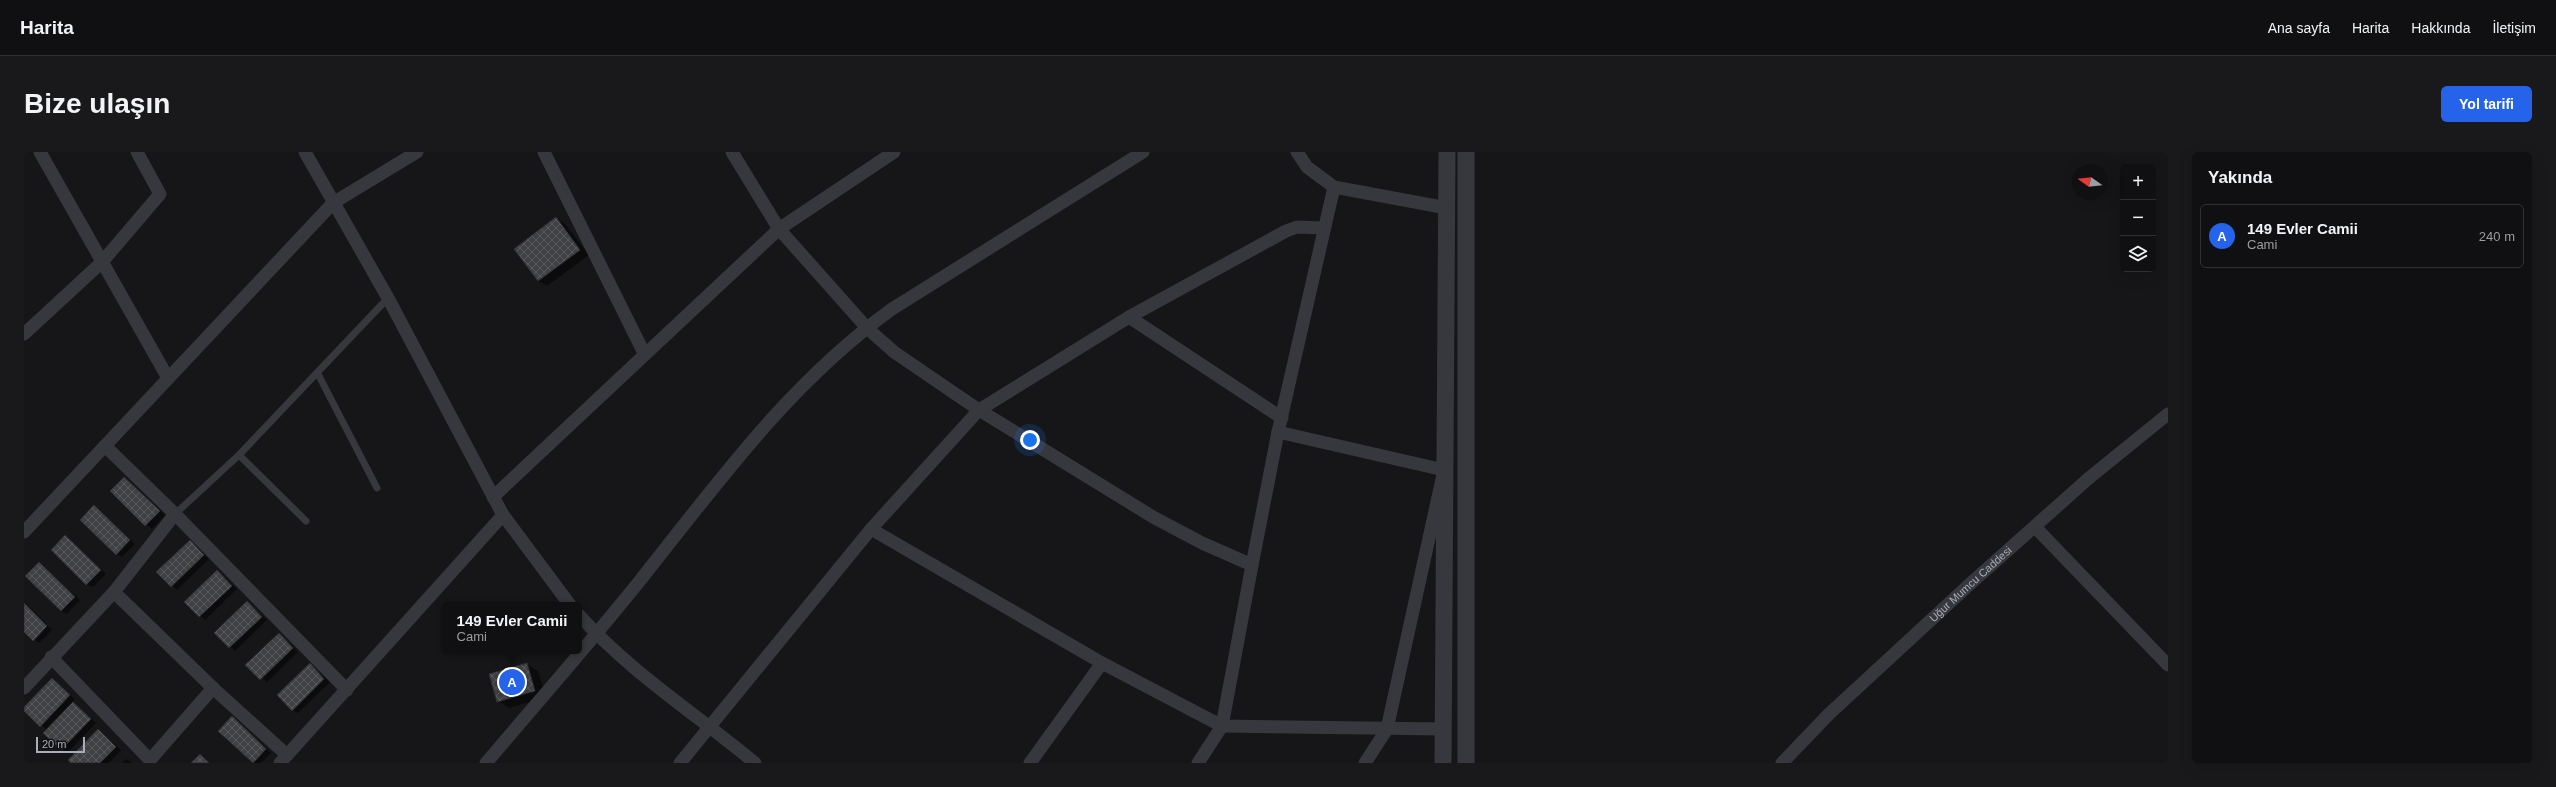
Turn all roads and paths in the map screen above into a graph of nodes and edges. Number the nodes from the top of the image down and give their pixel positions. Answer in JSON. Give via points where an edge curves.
{"nodes":[{"id":1,"x":40,"y":152,"type":"edge"},
{"id":2,"x":138,"y":152,"type":"edge"},
{"id":3,"x":305,"y":152,"type":"edge"},
{"id":4,"x":416,"y":152,"type":"edge"},
{"id":5,"x":544,"y":152,"type":"edge"},
{"id":6,"x":732,"y":152,"type":"edge"},
{"id":7,"x":894,"y":152,"type":"edge"},
{"id":8,"x":1144,"y":152,"type":"edge"},
{"id":9,"x":1297,"y":152,"type":"edge"},
{"id":10,"x":1447,"y":152,"type":"edge"},
{"id":11,"x":1466,"y":152,"type":"edge"},
{"id":12,"x":1334,"y":187,"type":"junction"},
{"id":13,"x":333,"y":203,"type":"junction"},
{"id":14,"x":1447,"y":208,"type":"junction"},
{"id":15,"x":1324,"y":228,"type":"junction"},
{"id":16,"x":778,"y":230,"type":"junction"},
{"id":17,"x":102,"y":262,"type":"junction"},
{"id":18,"x":388,"y":298,"type":"junction"},
{"id":19,"x":1128,"y":317,"type":"junction"},
{"id":20,"x":866,"y":328,"type":"junction"},
{"id":21,"x":24,"y":334,"type":"edge"},
{"id":22,"x":644,"y":353,"type":"junction"},
{"id":23,"x":318,"y":374,"type":"junction"},
{"id":24,"x":168,"y":378,"type":"junction"},
{"id":25,"x":979,"y":410,"type":"junction"},
{"id":26,"x":2168,"y":414,"type":"edge"},
{"id":27,"x":1282,"y":418,"type":"junction"},
{"id":28,"x":1278,"y":432,"type":"junction"},
{"id":29,"x":105,"y":446,"type":"junction"},
{"id":30,"x":239,"y":455,"type":"junction"},
{"id":31,"x":1444,"y":470,"type":"junction"},
{"id":32,"x":377,"y":488,"type":"dead end"},
{"id":33,"x":492,"y":497,"type":"junction"},
{"id":34,"x":175,"y":514,"type":"junction"},
{"id":35,"x":503,"y":515,"type":"junction"},
{"id":36,"x":306,"y":521,"type":"dead end"},
{"id":37,"x":2036,"y":528,"type":"junction"},
{"id":38,"x":871,"y":529,"type":"junction"},
{"id":39,"x":24,"y":532,"type":"edge"},
{"id":40,"x":1252,"y":565,"type":"junction"},
{"id":41,"x":114,"y":592,"type":"junction"},
{"id":42,"x":568,"y":602,"type":"edge"},
{"id":43,"x":582,"y":618,"type":"edge"},
{"id":44,"x":597,"y":635,"type":"junction"},
{"id":45,"x":582,"y":652,"type":"edge"},
{"id":46,"x":581,"y":654,"type":"edge"},
{"id":47,"x":51,"y":657,"type":"junction"},
{"id":48,"x":1102,"y":663,"type":"junction"},
{"id":49,"x":2168,"y":666,"type":"edge"},
{"id":50,"x":24,"y":688,"type":"edge"},
{"id":51,"x":213,"y":688,"type":"junction"},
{"id":52,"x":346,"y":690,"type":"junction"},
{"id":53,"x":710,"y":726,"type":"junction"},
{"id":54,"x":1222,"y":726,"type":"junction"},
{"id":55,"x":1388,"y":729,"type":"junction"},
{"id":56,"x":1444,"y":729,"type":"junction"},
{"id":57,"x":283,"y":759,"type":"edge"},
{"id":58,"x":151,"y":761,"type":"edge"},
{"id":59,"x":486,"y":763,"type":"edge"},
{"id":60,"x":680,"y":763,"type":"edge"},
{"id":61,"x":755,"y":763,"type":"edge"},
{"id":62,"x":1030,"y":763,"type":"edge"},
{"id":63,"x":1198,"y":763,"type":"edge"},
{"id":64,"x":1365,"y":763,"type":"edge"},
{"id":65,"x":1443,"y":763,"type":"edge"},
{"id":66,"x":1466,"y":763,"type":"edge"},
{"id":67,"x":1782,"y":763,"type":"edge"}],
"edges":[{"from":1,"to":17,"type":"street"},
{"from":2,"to":17,"type":"street","via":[[160,194]]},
{"from":3,"to":13,"type":"street"},
{"from":4,"to":13,"type":"street"},
{"from":5,"to":22,"type":"street"},
{"from":6,"to":16,"type":"street"},
{"from":7,"to":16,"type":"street"},
{"from":8,"to":20,"type":"street","via":[[892,309]]},
{"from":9,"to":12,"type":"street","via":[[1307,167]]},
{"from":10,"to":14,"type":"street"},
{"from":11,"to":66,"type":"street"},
{"from":12,"to":14,"type":"street"},
{"from":12,"to":15,"type":"street"},
{"from":13,"to":18,"type":"street"},
{"from":13,"to":24,"type":"street"},
{"from":14,"to":31,"type":"street"},
{"from":15,"to":19,"type":"street","via":[[1297,227],[1286,231]]},
{"from":15,"to":27,"type":"street"},
{"from":16,"to":20,"type":"street"},
{"from":16,"to":22,"type":"street"},
{"from":17,"to":21,"type":"street"},
{"from":17,"to":24,"type":"street"},
{"from":18,"to":23,"type":"lane"},
{"from":18,"to":33,"type":"street"},
{"from":19,"to":25,"type":"street"},
{"from":19,"to":27,"type":"street"},
{"from":20,"to":25,"type":"street","via":[[916,368]]},
{"from":20,"to":44,"type":"street","via":[[803,383],[753,439]]},
{"from":22,"to":33,"type":"street"},
{"from":23,"to":30,"type":"lane"},
{"from":23,"to":32,"type":"lane"},
{"from":24,"to":29,"type":"street"},
{"from":25,"to":38,"type":"street"},
{"from":25,"to":40,"type":"street","via":[[1153,517],[1202,543]]},
{"from":26,"to":37,"type":"street","name":"Uğur Mumcu Caddesi","via":[[2089,478]]},
{"from":27,"to":28,"type":"street"},
{"from":28,"to":31,"type":"street"},
{"from":28,"to":40,"type":"street"},
{"from":29,"to":34,"type":"street"},
{"from":29,"to":39,"type":"street"},
{"from":30,"to":34,"type":"lane"},
{"from":30,"to":36,"type":"lane"},
{"from":31,"to":55,"type":"street"},
{"from":31,"to":56,"type":"street"},
{"from":33,"to":35,"type":"street"},
{"from":34,"to":41,"type":"street"},
{"from":34,"to":52,"type":"street"},
{"from":35,"to":42,"type":"street"},
{"from":35,"to":52,"type":"street"},
{"from":37,"to":49,"type":"street"},
{"from":37,"to":67,"type":"street","name":"Uğur Mumcu Caddesi","via":[[1971,583],[1840,704]]},
{"from":38,"to":48,"type":"street"},
{"from":38,"to":53,"type":"street"},
{"from":40,"to":54,"type":"street"},
{"from":41,"to":47,"type":"street"},
{"from":41,"to":51,"type":"street"},
{"from":43,"to":44,"type":"street"},
{"from":44,"to":45,"type":"street"},
{"from":44,"to":53,"type":"street"},
{"from":46,"to":59,"type":"street"},
{"from":47,"to":50,"type":"street"},
{"from":47,"to":58,"type":"street"},
{"from":48,"to":54,"type":"street"},
{"from":48,"to":62,"type":"street"},
{"from":51,"to":57,"type":"street"},
{"from":51,"to":58,"type":"street"},
{"from":52,"to":57,"type":"street"},
{"from":53,"to":60,"type":"street"},
{"from":53,"to":61,"type":"street"},
{"from":54,"to":55,"type":"street"},
{"from":54,"to":63,"type":"street"},
{"from":55,"to":56,"type":"street"},
{"from":55,"to":64,"type":"street"},
{"from":56,"to":65,"type":"street"}]}
